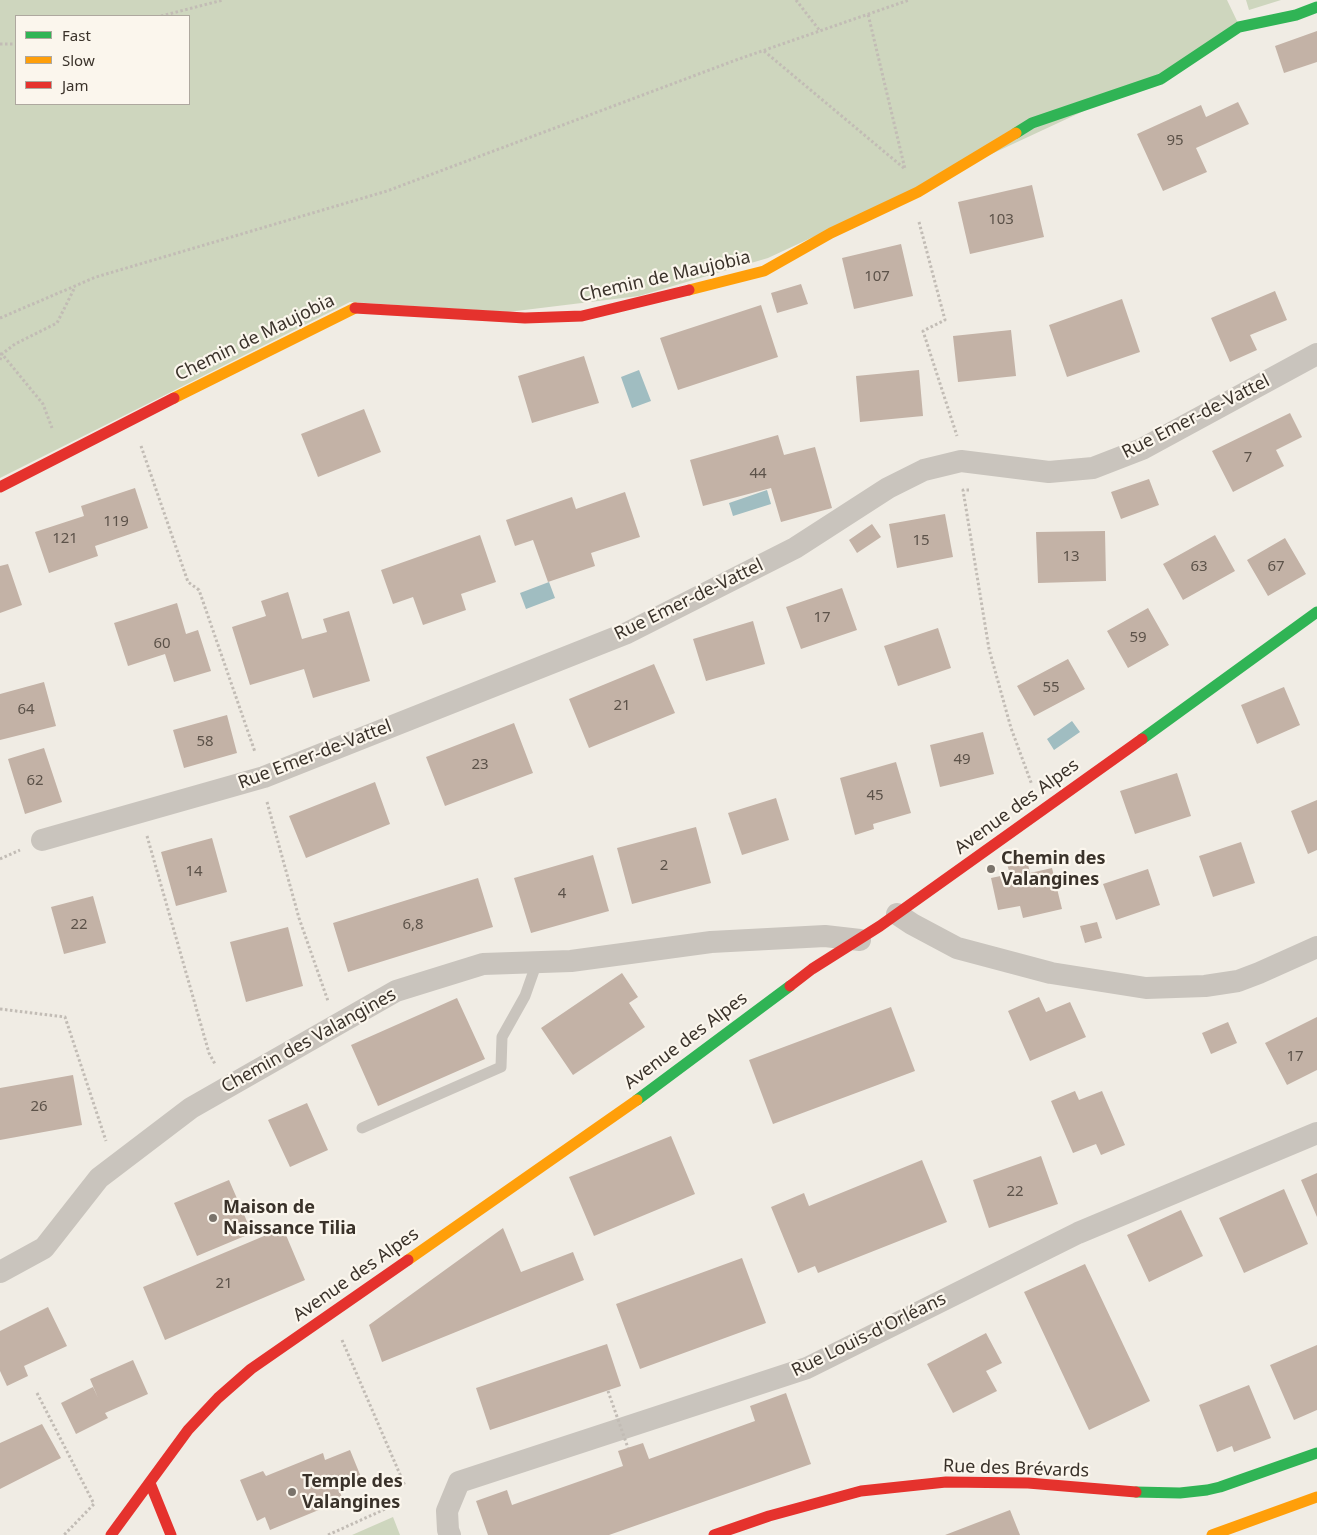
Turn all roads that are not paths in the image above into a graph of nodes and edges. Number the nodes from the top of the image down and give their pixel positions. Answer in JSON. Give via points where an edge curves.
{"nodes":[{"id":1,"x":1317,"y":7,"type":"edge"},
{"id":2,"x":1317,"y":354,"type":"edge"},
{"id":3,"x":0,"y":487,"type":"edge"},
{"id":4,"x":1317,"y":612,"type":"edge"},
{"id":5,"x":42,"y":840,"type":"dead end"},
{"id":6,"x":897,"y":914,"type":"junction"},
{"id":7,"x":860,"y":940,"type":"junction"},
{"id":8,"x":1317,"y":947,"type":"edge"},
{"id":9,"x":537,"y":962,"type":"junction"},
{"id":10,"x":362,"y":1128,"type":"dead end"},
{"id":11,"x":1317,"y":1133,"type":"edge"},
{"id":12,"x":0,"y":1272,"type":"edge"},
{"id":13,"x":1317,"y":1453,"type":"edge"},
{"id":14,"x":150,"y":1483,"type":"junction"},
{"id":15,"x":1317,"y":1497,"type":"edge"},
{"id":16,"x":730,"y":1532,"type":"edge"},
{"id":17,"x":111,"y":1535,"type":"edge"},
{"id":18,"x":171,"y":1535,"type":"edge"},
{"id":19,"x":450,"y":1535,"type":"edge"},
{"id":20,"x":714,"y":1535,"type":"edge"},
{"id":21,"x":1212,"y":1535,"type":"edge"}],
"edges":[{"from":1,"to":3,"type":"main road","name":"Chemin de Maujobia","via":[[1296,15],[1239,27],[1160,79],[1032,123],[918,192],[832,233],[764,271],[582,316],[525,318],[356,307]]},
{"from":2,"to":5,"type":"street","name":"Rue Emer-de-Vattel","via":[[1142,449],[1093,468],[1048,472],[961,461],[924,470],[888,488],[795,548],[627,633],[264,777]]},
{"from":4,"to":6,"type":"main road","name":"Avenue des Alpes"},
{"from":6,"to":7,"type":"main road","name":"Avenue des Alpes"},
{"from":6,"to":8,"type":"street","via":[[957,948],[1051,973],[1146,988],[1238,981]]},
{"from":7,"to":9,"type":"street","name":"Chemin des Valangines","via":[[825,936],[711,942],[571,961]]},
{"from":7,"to":14,"type":"main road","name":"Avenue des Alpes","via":[[812,969],[649,1092],[251,1369],[188,1430]]},
{"from":9,"to":10,"type":"lane","via":[[525,996],[502,1038],[501,1067]]},
{"from":9,"to":12,"type":"street","name":"Chemin des Valangines","via":[[483,964],[396,991],[191,1108],[99,1178],[44,1248]]},
{"from":11,"to":19,"type":"street","name":"Rue Louis-d'Orléans","via":[[1078,1233],[807,1368],[459,1482],[447,1511]]},
{"from":13,"to":16,"type":"main road","name":"Rue des Brévards","via":[[1207,1490],[1180,1493],[1028,1483],[946,1482],[861,1491],[769,1516]]},
{"from":14,"to":17,"type":"main road","name":"Avenue des Alpes"},
{"from":14,"to":18,"type":"main road"},
{"from":15,"to":21,"type":"main road"},
{"from":16,"to":20,"type":"main road","name":"Rue des Brévards"}]}
